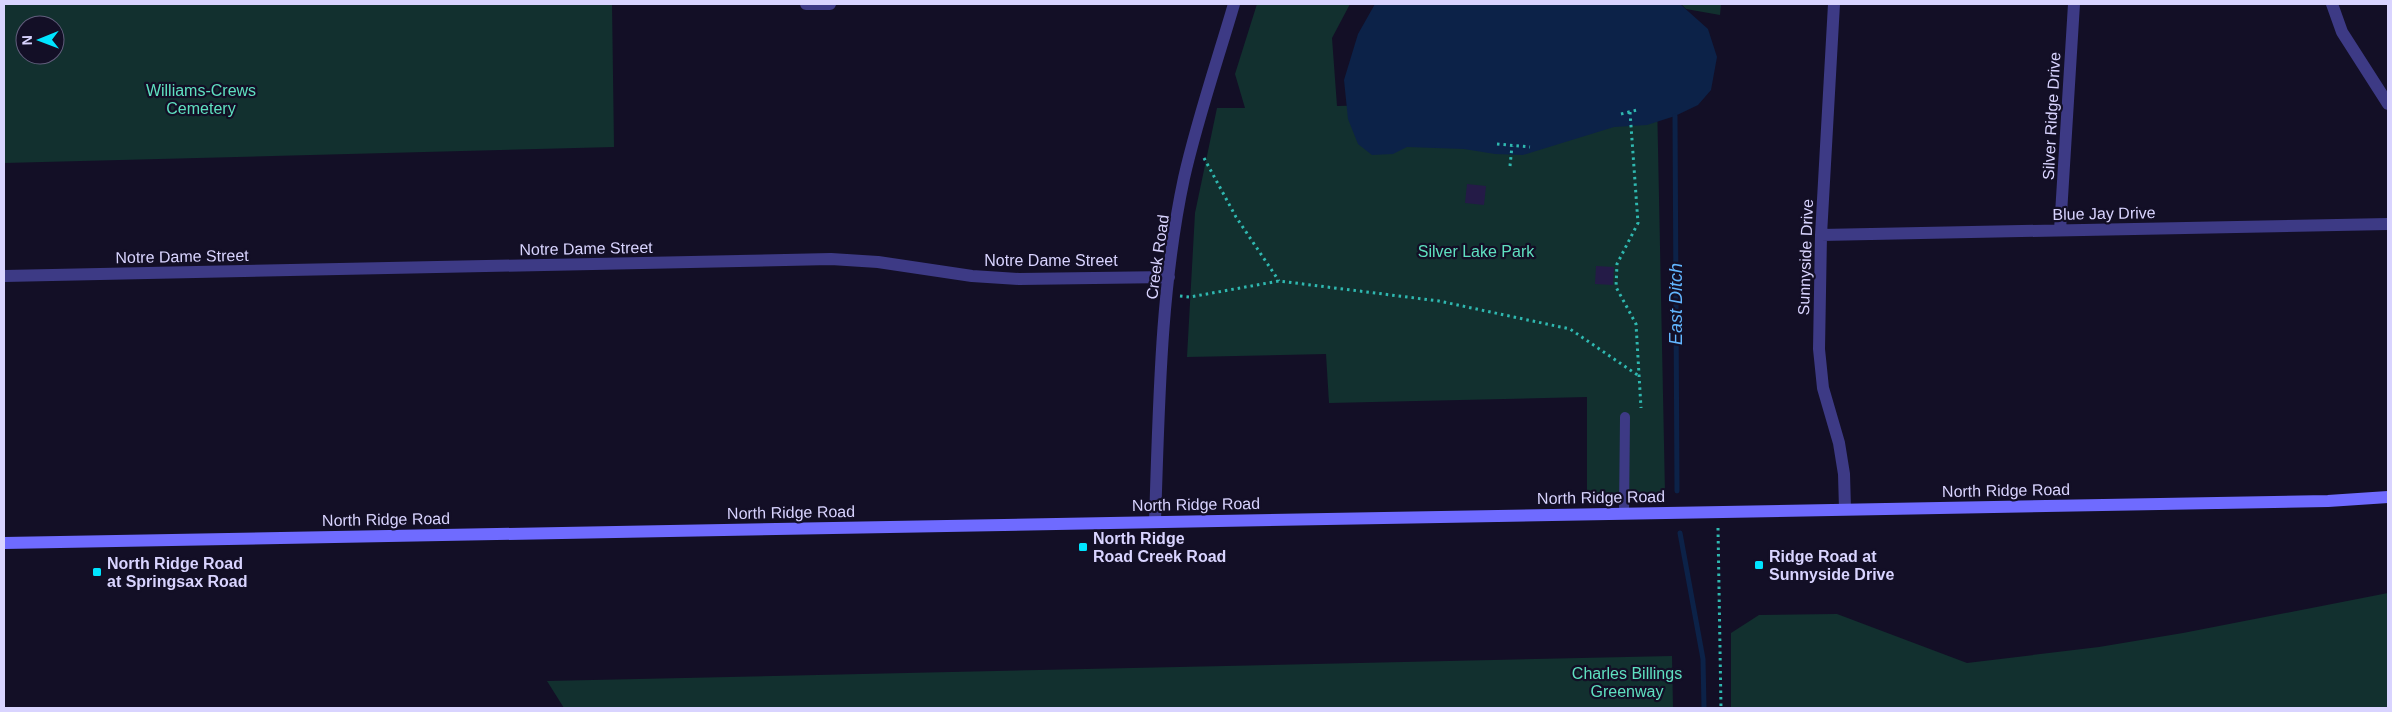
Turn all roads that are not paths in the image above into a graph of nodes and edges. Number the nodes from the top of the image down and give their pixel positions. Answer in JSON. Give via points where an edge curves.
{"nodes":[{"id":1,"x":806,"y":4,"type":"edge"},
{"id":2,"x":830,"y":4,"type":"edge"},
{"id":3,"x":1234,"y":4,"type":"edge"},
{"id":4,"x":1834,"y":4,"type":"edge"},
{"id":5,"x":2074,"y":4,"type":"edge"},
{"id":6,"x":2332,"y":4,"type":"edge"},
{"id":7,"x":2388,"y":104,"type":"edge"},
{"id":8,"x":2388,"y":224,"type":"edge"},
{"id":9,"x":2060,"y":230,"type":"junction"},
{"id":10,"x":1821,"y":235,"type":"junction"},
{"id":11,"x":4,"y":276,"type":"edge"},
{"id":12,"x":1169,"y":277,"type":"junction"},
{"id":13,"x":1625,"y":417,"type":"dead end"},
{"id":14,"x":2388,"y":497,"type":"edge"},
{"id":15,"x":1845,"y":509,"type":"junction"},
{"id":16,"x":1624,"y":513,"type":"junction"},
{"id":17,"x":1155,"y":521,"type":"junction"},
{"id":18,"x":4,"y":543,"type":"edge"}],
"edges":[{"from":1,"to":2,"type":"street"},
{"from":3,"to":12,"type":"street","name":"Creek Road","via":[[1184,179]]},
{"from":4,"to":10,"type":"street","name":"Sunnyside Drive"},
{"from":5,"to":9,"type":"street","name":"Silver Ridge Drive"},
{"from":6,"to":7,"type":"street","via":[[2342,32]]},
{"from":8,"to":9,"type":"street","name":"Blue Jay Drive"},
{"from":9,"to":10,"type":"street","name":"Blue Jay Drive"},
{"from":10,"to":15,"type":"street","name":"Sunnyside Drive","via":[[1819,349],[1823,388],[1839,443]]},
{"from":11,"to":12,"type":"street","name":"Notre Dame Street","via":[[831,259],[878,262],[972,276]]},
{"from":12,"to":17,"type":"street","name":"Creek Road","via":[[1160,389]]},
{"from":13,"to":16,"type":"lane"},
{"from":14,"to":15,"type":"street","name":"North Ridge Road"},
{"from":15,"to":16,"type":"street","name":"North Ridge Road"},
{"from":16,"to":17,"type":"street","name":"North Ridge Road"},
{"from":17,"to":18,"type":"street","name":"North Ridge Road"}]}
